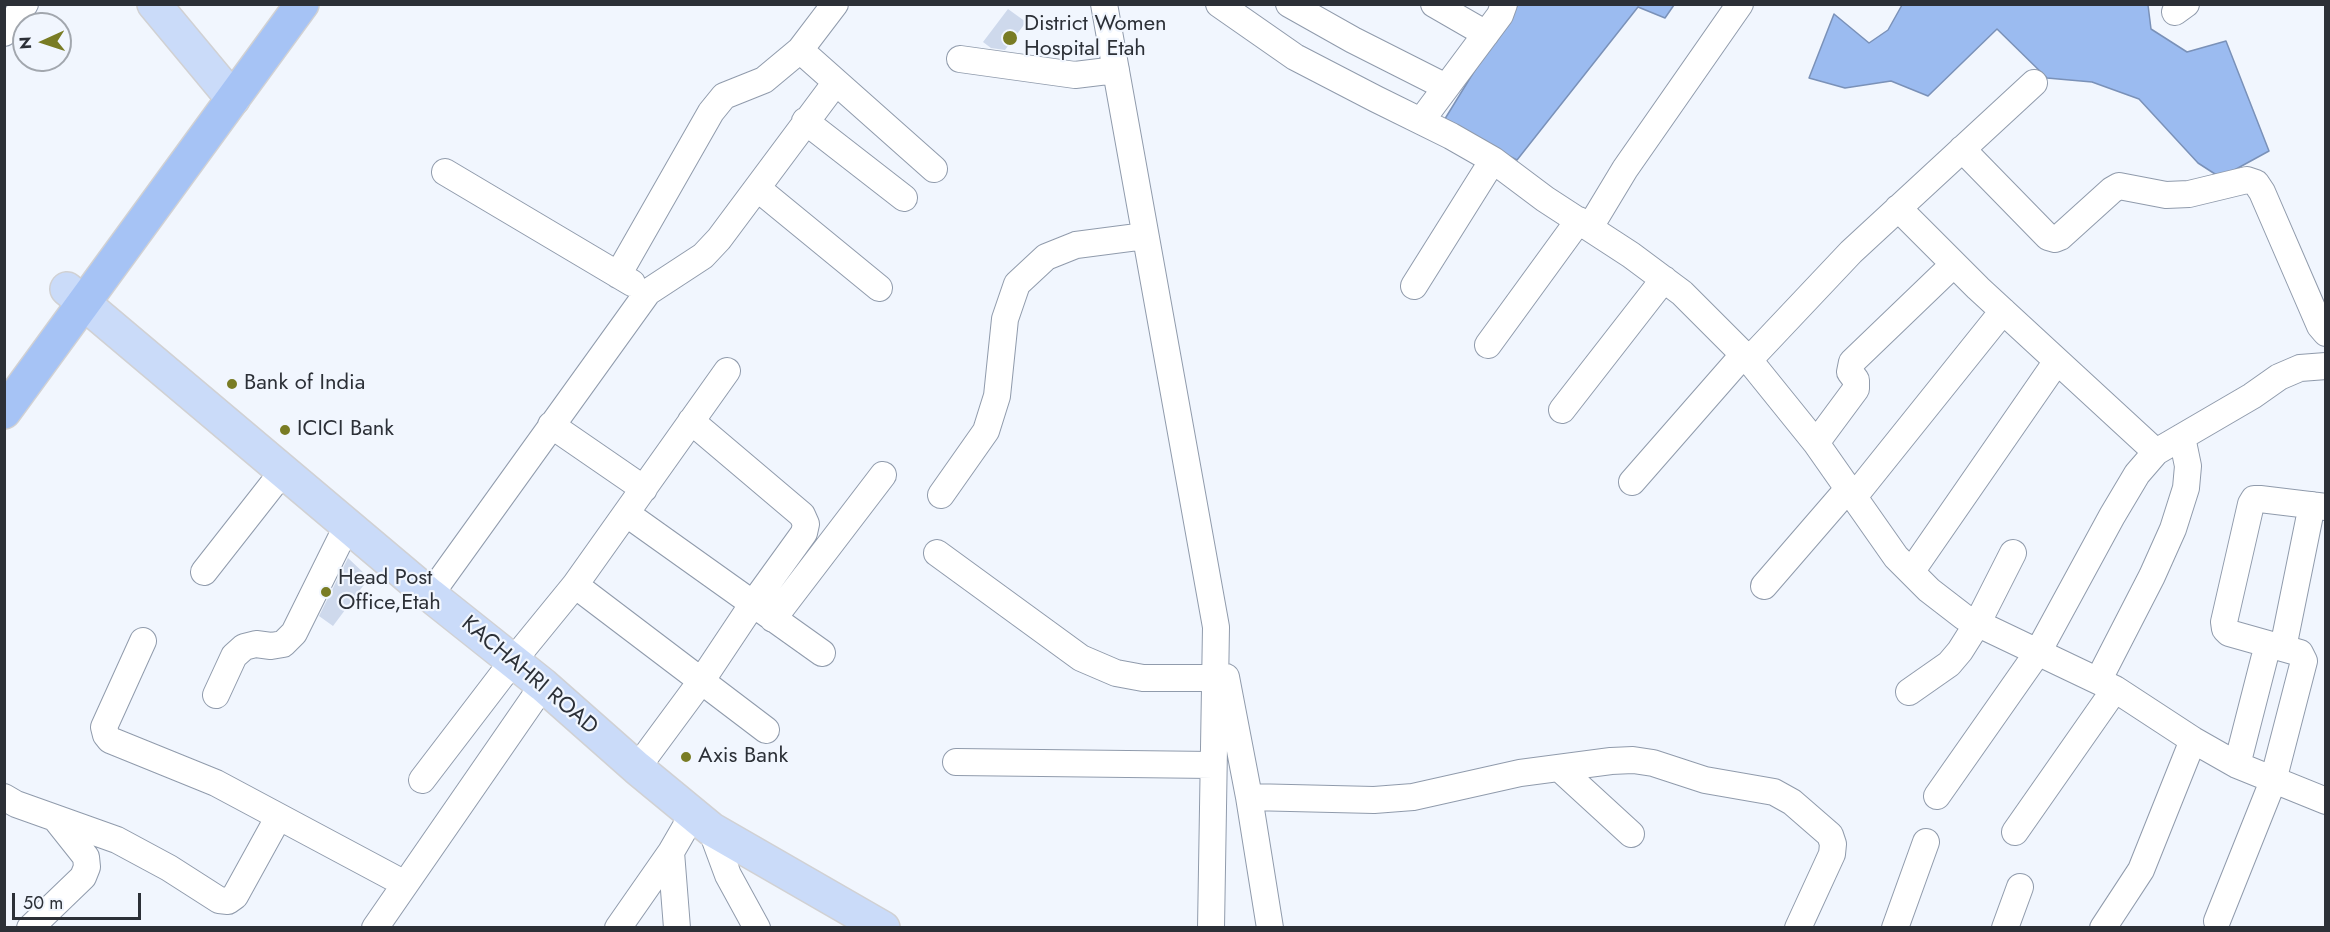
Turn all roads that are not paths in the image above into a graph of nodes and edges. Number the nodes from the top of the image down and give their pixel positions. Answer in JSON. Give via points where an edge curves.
{"nodes":[{"id":1,"x":25,"y":4,"type":"edge"},
{"id":2,"x":154,"y":4,"type":"edge"},
{"id":3,"x":276,"y":4,"type":"edge"},
{"id":4,"x":302,"y":4,"type":"edge"},
{"id":5,"x":836,"y":4,"type":"edge"},
{"id":6,"x":1104,"y":4,"type":"edge"},
{"id":7,"x":1218,"y":4,"type":"edge"},
{"id":8,"x":1289,"y":4,"type":"edge"},
{"id":9,"x":1434,"y":4,"type":"edge"},
{"id":10,"x":1504,"y":4,"type":"edge"},
{"id":11,"x":1740,"y":4,"type":"edge"},
{"id":12,"x":4,"y":33,"type":"edge"},
{"id":13,"x":1486,"y":34,"type":"junction"},
{"id":14,"x":800,"y":50,"type":"junction"},
{"id":15,"x":960,"y":59,"type":"dead end"},
{"id":16,"x":1116,"y":70,"type":"junction"},
{"id":17,"x":836,"y":82,"type":"junction"},
{"id":18,"x":2034,"y":83,"type":"dead end"},
{"id":19,"x":1446,"y":87,"type":"junction"},
{"id":20,"x":226,"y":91,"type":"junction"},
{"id":21,"x":805,"y":121,"type":"junction"},
{"id":22,"x":1421,"y":121,"type":"junction"},
{"id":23,"x":1962,"y":149,"type":"junction"},
{"id":24,"x":1493,"y":160,"type":"junction"},
{"id":25,"x":934,"y":169,"type":"dead end"},
{"id":26,"x":444,"y":172,"type":"dead end"},
{"id":27,"x":757,"y":188,"type":"junction"},
{"id":28,"x":904,"y":198,"type":"dead end"},
{"id":29,"x":1898,"y":208,"type":"junction"},
{"id":30,"x":1584,"y":224,"type":"junction"},
{"id":31,"x":1145,"y":236,"type":"junction"},
{"id":32,"x":1954,"y":264,"type":"junction"},
{"id":33,"x":618,"y":275,"type":"junction"},
{"id":34,"x":1664,"y":279,"type":"junction"},
{"id":35,"x":1414,"y":286,"type":"dead end"},
{"id":36,"x":879,"y":288,"type":"dead end"},
{"id":37,"x":648,"y":292,"type":"junction"},
{"id":38,"x":76,"y":295,"type":"junction"},
{"id":39,"x":2003,"y":310,"type":"junction"},
{"id":40,"x":2325,"y":333,"type":"edge"},
{"id":41,"x":1488,"y":345,"type":"dead end"},
{"id":42,"x":1747,"y":357,"type":"junction"},
{"id":43,"x":2057,"y":360,"type":"junction"},
{"id":44,"x":2325,"y":366,"type":"edge"},
{"id":45,"x":726,"y":371,"type":"dead end"},
{"id":46,"x":4,"y":374,"type":"edge"},
{"id":47,"x":1563,"y":410,"type":"dead end"},
{"id":48,"x":4,"y":412,"type":"edge"},
{"id":49,"x":691,"y":421,"type":"junction"},
{"id":50,"x":551,"y":425,"type":"junction"},
{"id":51,"x":2182,"y":437,"type":"junction"},
{"id":52,"x":1816,"y":443,"type":"junction"},
{"id":53,"x":2156,"y":453,"type":"junction"},
{"id":54,"x":284,"y":470,"type":"junction"},
{"id":55,"x":883,"y":475,"type":"dead end"},
{"id":56,"x":1632,"y":482,"type":"dead end"},
{"id":57,"x":644,"y":489,"type":"junction"},
{"id":58,"x":1850,"y":494,"type":"junction"},
{"id":59,"x":941,"y":495,"type":"dead end"},
{"id":60,"x":2319,"y":506,"type":"edge"},
{"id":61,"x":627,"y":514,"type":"junction"},
{"id":62,"x":348,"y":524,"type":"junction"},
{"id":63,"x":937,"y":553,"type":"dead end"},
{"id":64,"x":2013,"y":553,"type":"dead end"},
{"id":65,"x":1911,"y":572,"type":"junction"},
{"id":66,"x":204,"y":573,"type":"dead end"},
{"id":67,"x":575,"y":585,"type":"junction"},
{"id":68,"x":1764,"y":586,"type":"dead end"},
{"id":69,"x":430,"y":595,"type":"junction"},
{"id":70,"x":752,"y":605,"type":"junction"},
{"id":71,"x":773,"y":619,"type":"junction"},
{"id":72,"x":1977,"y":624,"type":"junction"},
{"id":73,"x":1216,"y":627,"type":"junction"},
{"id":74,"x":143,"y":640,"type":"dead end"},
{"id":75,"x":2275,"y":646,"type":"junction"},
{"id":76,"x":2038,"y":652,"type":"junction"},
{"id":77,"x":822,"y":653,"type":"dead end"},
{"id":78,"x":513,"y":661,"type":"junction"},
{"id":79,"x":1215,"y":678,"type":"junction"},
{"id":80,"x":702,"y":680,"type":"junction"},
{"id":81,"x":543,"y":685,"type":"junction"},
{"id":82,"x":2106,"y":685,"type":"junction"},
{"id":83,"x":1909,"y":692,"type":"dead end"},
{"id":84,"x":216,"y":695,"type":"dead end"},
{"id":85,"x":766,"y":730,"type":"dead end"},
{"id":86,"x":2193,"y":740,"type":"junction"},
{"id":87,"x":956,"y":762,"type":"dead end"},
{"id":88,"x":1214,"y":765,"type":"junction"},
{"id":89,"x":2237,"y":765,"type":"junction"},
{"id":90,"x":637,"y":768,"type":"junction"},
{"id":91,"x":1559,"y":768,"type":"junction"},
{"id":92,"x":422,"y":780,"type":"dead end"},
{"id":93,"x":2273,"y":782,"type":"junction"},
{"id":94,"x":1937,"y":796,"type":"dead end"},
{"id":95,"x":4,"y":797,"type":"edge"},
{"id":96,"x":1249,"y":797,"type":"junction"},
{"id":97,"x":2325,"y":801,"type":"edge"},
{"id":98,"x":55,"y":818,"type":"junction"},
{"id":99,"x":278,"y":818,"type":"junction"},
{"id":100,"x":702,"y":822,"type":"junction"},
{"id":101,"x":2015,"y":832,"type":"dead end"},
{"id":102,"x":1631,"y":834,"type":"dead end"},
{"id":103,"x":1926,"y":842,"type":"dead end"},
{"id":104,"x":671,"y":852,"type":"junction"},
{"id":105,"x":405,"y":884,"type":"junction"},
{"id":106,"x":2020,"y":887,"type":"dead end"},
{"id":107,"x":2217,"y":921,"type":"dead end"},
{"id":108,"x":30,"y":927,"type":"edge"},
{"id":109,"x":375,"y":927,"type":"edge"},
{"id":110,"x":618,"y":927,"type":"edge"},
{"id":111,"x":677,"y":927,"type":"edge"},
{"id":112,"x":757,"y":927,"type":"edge"},
{"id":113,"x":883,"y":927,"type":"edge"},
{"id":114,"x":1211,"y":927,"type":"edge"},
{"id":115,"x":1270,"y":927,"type":"edge"},
{"id":116,"x":1798,"y":927,"type":"edge"},
{"id":117,"x":1895,"y":927,"type":"edge"},
{"id":118,"x":2005,"y":927,"type":"edge"},
{"id":119,"x":2103,"y":927,"type":"edge"}],
"edges":[{"from":1,"to":12,"type":"street"},
{"from":2,"to":20,"type":"main road"},
{"from":3,"to":20,"type":"highway"},
{"from":4,"to":20,"type":"highway"},
{"from":5,"to":14,"type":"street"},
{"from":6,"to":16,"type":"street"},
{"from":7,"to":22,"type":"street","via":[[1295,57]]},
{"from":8,"to":19,"type":"street"},
{"from":9,"to":13,"type":"street"},
{"from":10,"to":13,"type":"street"},
{"from":11,"to":30,"type":"street"},
{"from":13,"to":19,"type":"street"},
{"from":14,"to":17,"type":"street"},
{"from":14,"to":33,"type":"street","via":[[764,80],[724,96],[711,112]]},
{"from":15,"to":16,"type":"street","via":[[1075,75]]},
{"from":16,"to":31,"type":"street"},
{"from":17,"to":21,"type":"street"},
{"from":17,"to":25,"type":"street"},
{"from":18,"to":23,"type":"street"},
{"from":19,"to":22,"type":"street"},
{"from":20,"to":38,"type":"highway"},
{"from":21,"to":27,"type":"street"},
{"from":21,"to":28,"type":"street"},
{"from":22,"to":24,"type":"street"},
{"from":23,"to":29,"type":"street"},
{"from":23,"to":40,"type":"street","via":[[2048,237],[2055,239],[2120,186],[2166,195],[2189,194],[2247,180],[2256,183]]},
{"from":24,"to":30,"type":"street"},
{"from":24,"to":35,"type":"street"},
{"from":26,"to":33,"type":"street"},
{"from":27,"to":36,"type":"street"},
{"from":27,"to":37,"type":"street","via":[[704,256]]},
{"from":29,"to":32,"type":"street"},
{"from":29,"to":42,"type":"street"},
{"from":30,"to":34,"type":"street"},
{"from":30,"to":41,"type":"street"},
{"from":31,"to":59,"type":"street","via":[[1076,245],[1046,257],[1017,284],[1005,318],[997,396],[986,431]]},
{"from":31,"to":73,"type":"street"},
{"from":32,"to":39,"type":"street"},
{"from":32,"to":52,"type":"street","via":[[1852,362],[1850,372],[1856,389]]},
{"from":33,"to":37,"type":"street"},
{"from":34,"to":42,"type":"street"},
{"from":34,"to":47,"type":"street"},
{"from":37,"to":50,"type":"street"},
{"from":38,"to":46,"type":"highway"},
{"from":38,"to":48,"type":"highway"},
{"from":38,"to":54,"type":"main road","name":"KACHAHRI ROAD"},
{"from":39,"to":43,"type":"street"},
{"from":39,"to":58,"type":"street"},
{"from":42,"to":52,"type":"street"},
{"from":42,"to":56,"type":"street"},
{"from":43,"to":53,"type":"street"},
{"from":43,"to":65,"type":"street"},
{"from":44,"to":51,"type":"street","via":[[2300,368],[2279,377]]},
{"from":45,"to":49,"type":"street"},
{"from":49,"to":57,"type":"street"},
{"from":49,"to":70,"type":"street","via":[[802,515],[806,524],[804,533]]},
{"from":50,"to":57,"type":"street"},
{"from":50,"to":69,"type":"street"},
{"from":51,"to":53,"type":"street"},
{"from":51,"to":82,"type":"street","via":[[2188,466],[2186,488],[2173,529]]},
{"from":52,"to":58,"type":"street"},
{"from":53,"to":76,"type":"street","via":[[2112,516]]},
{"from":54,"to":62,"type":"main road","name":"KACHAHRI ROAD"},
{"from":54,"to":66,"type":"street"},
{"from":55,"to":71,"type":"street"},
{"from":57,"to":61,"type":"street"},
{"from":58,"to":65,"type":"street"},
{"from":58,"to":68,"type":"street"},
{"from":60,"to":75,"type":"street"},
{"from":60,"to":75,"type":"street","via":[[2260,499],[2251,504],[2225,629]]},
{"from":61,"to":67,"type":"street"},
{"from":61,"to":70,"type":"street"},
{"from":62,"to":69,"type":"main road","name":"KACHAHRI ROAD"},
{"from":62,"to":84,"type":"street","via":[[294,633],[283,644],[244,647],[234,656]]},
{"from":63,"to":79,"type":"street","via":[[1081,658],[1116,673],[1143,678]]},
{"from":64,"to":72,"type":"street"},
{"from":65,"to":72,"type":"street"},
{"from":67,"to":78,"type":"street"},
{"from":67,"to":80,"type":"street"},
{"from":69,"to":78,"type":"main road","name":"KACHAHRI ROAD"},
{"from":70,"to":71,"type":"street"},
{"from":70,"to":80,"type":"street"},
{"from":71,"to":77,"type":"street"},
{"from":72,"to":76,"type":"street"},
{"from":72,"to":83,"type":"street","via":[[1949,664]]},
{"from":73,"to":79,"type":"street"},
{"from":73,"to":96,"type":"street"},
{"from":74,"to":99,"type":"street","via":[[104,727],[105,735],[216,783]]},
{"from":75,"to":89,"type":"street"},
{"from":75,"to":93,"type":"street","via":[[2300,653],[2304,661]]},
{"from":76,"to":82,"type":"street"},
{"from":76,"to":94,"type":"street"},
{"from":78,"to":81,"type":"main road","name":"KACHAHRI ROAD"},
{"from":78,"to":92,"type":"street"},
{"from":79,"to":88,"type":"street"},
{"from":80,"to":85,"type":"street"},
{"from":80,"to":90,"type":"street"},
{"from":81,"to":90,"type":"main road","name":"KACHAHRI ROAD"},
{"from":81,"to":105,"type":"street"},
{"from":82,"to":86,"type":"street"},
{"from":82,"to":101,"type":"street"},
{"from":86,"to":89,"type":"street"},
{"from":86,"to":119,"type":"street","via":[[2141,870]]},
{"from":87,"to":88,"type":"street"},
{"from":88,"to":114,"type":"street"},
{"from":89,"to":93,"type":"street"},
{"from":90,"to":100,"type":"main road","name":"KACHAHRI ROAD"},
{"from":91,"to":96,"type":"street","via":[[1413,797]]},
{"from":91,"to":102,"type":"street"},
{"from":91,"to":116,"type":"street","via":[[1633,760],[1705,780],[1774,792],[1792,802],[1830,835],[1833,844]]},
{"from":93,"to":97,"type":"street"},
{"from":93,"to":107,"type":"street"},
{"from":95,"to":98,"type":"street"},
{"from":96,"to":115,"type":"street"},
{"from":98,"to":99,"type":"street","via":[[117,840],[219,900],[228,901],[235,896]]},
{"from":98,"to":108,"type":"street","via":[[86,857],[87,867],[83,877]]},
{"from":99,"to":105,"type":"street"},
{"from":100,"to":104,"type":"street"},
{"from":100,"to":112,"type":"street"},
{"from":100,"to":113,"type":"main road","name":"KACHAHRI ROAD"},
{"from":103,"to":117,"type":"street"},
{"from":104,"to":110,"type":"street"},
{"from":104,"to":111,"type":"street"},
{"from":105,"to":109,"type":"street"},
{"from":106,"to":118,"type":"street"}]}
